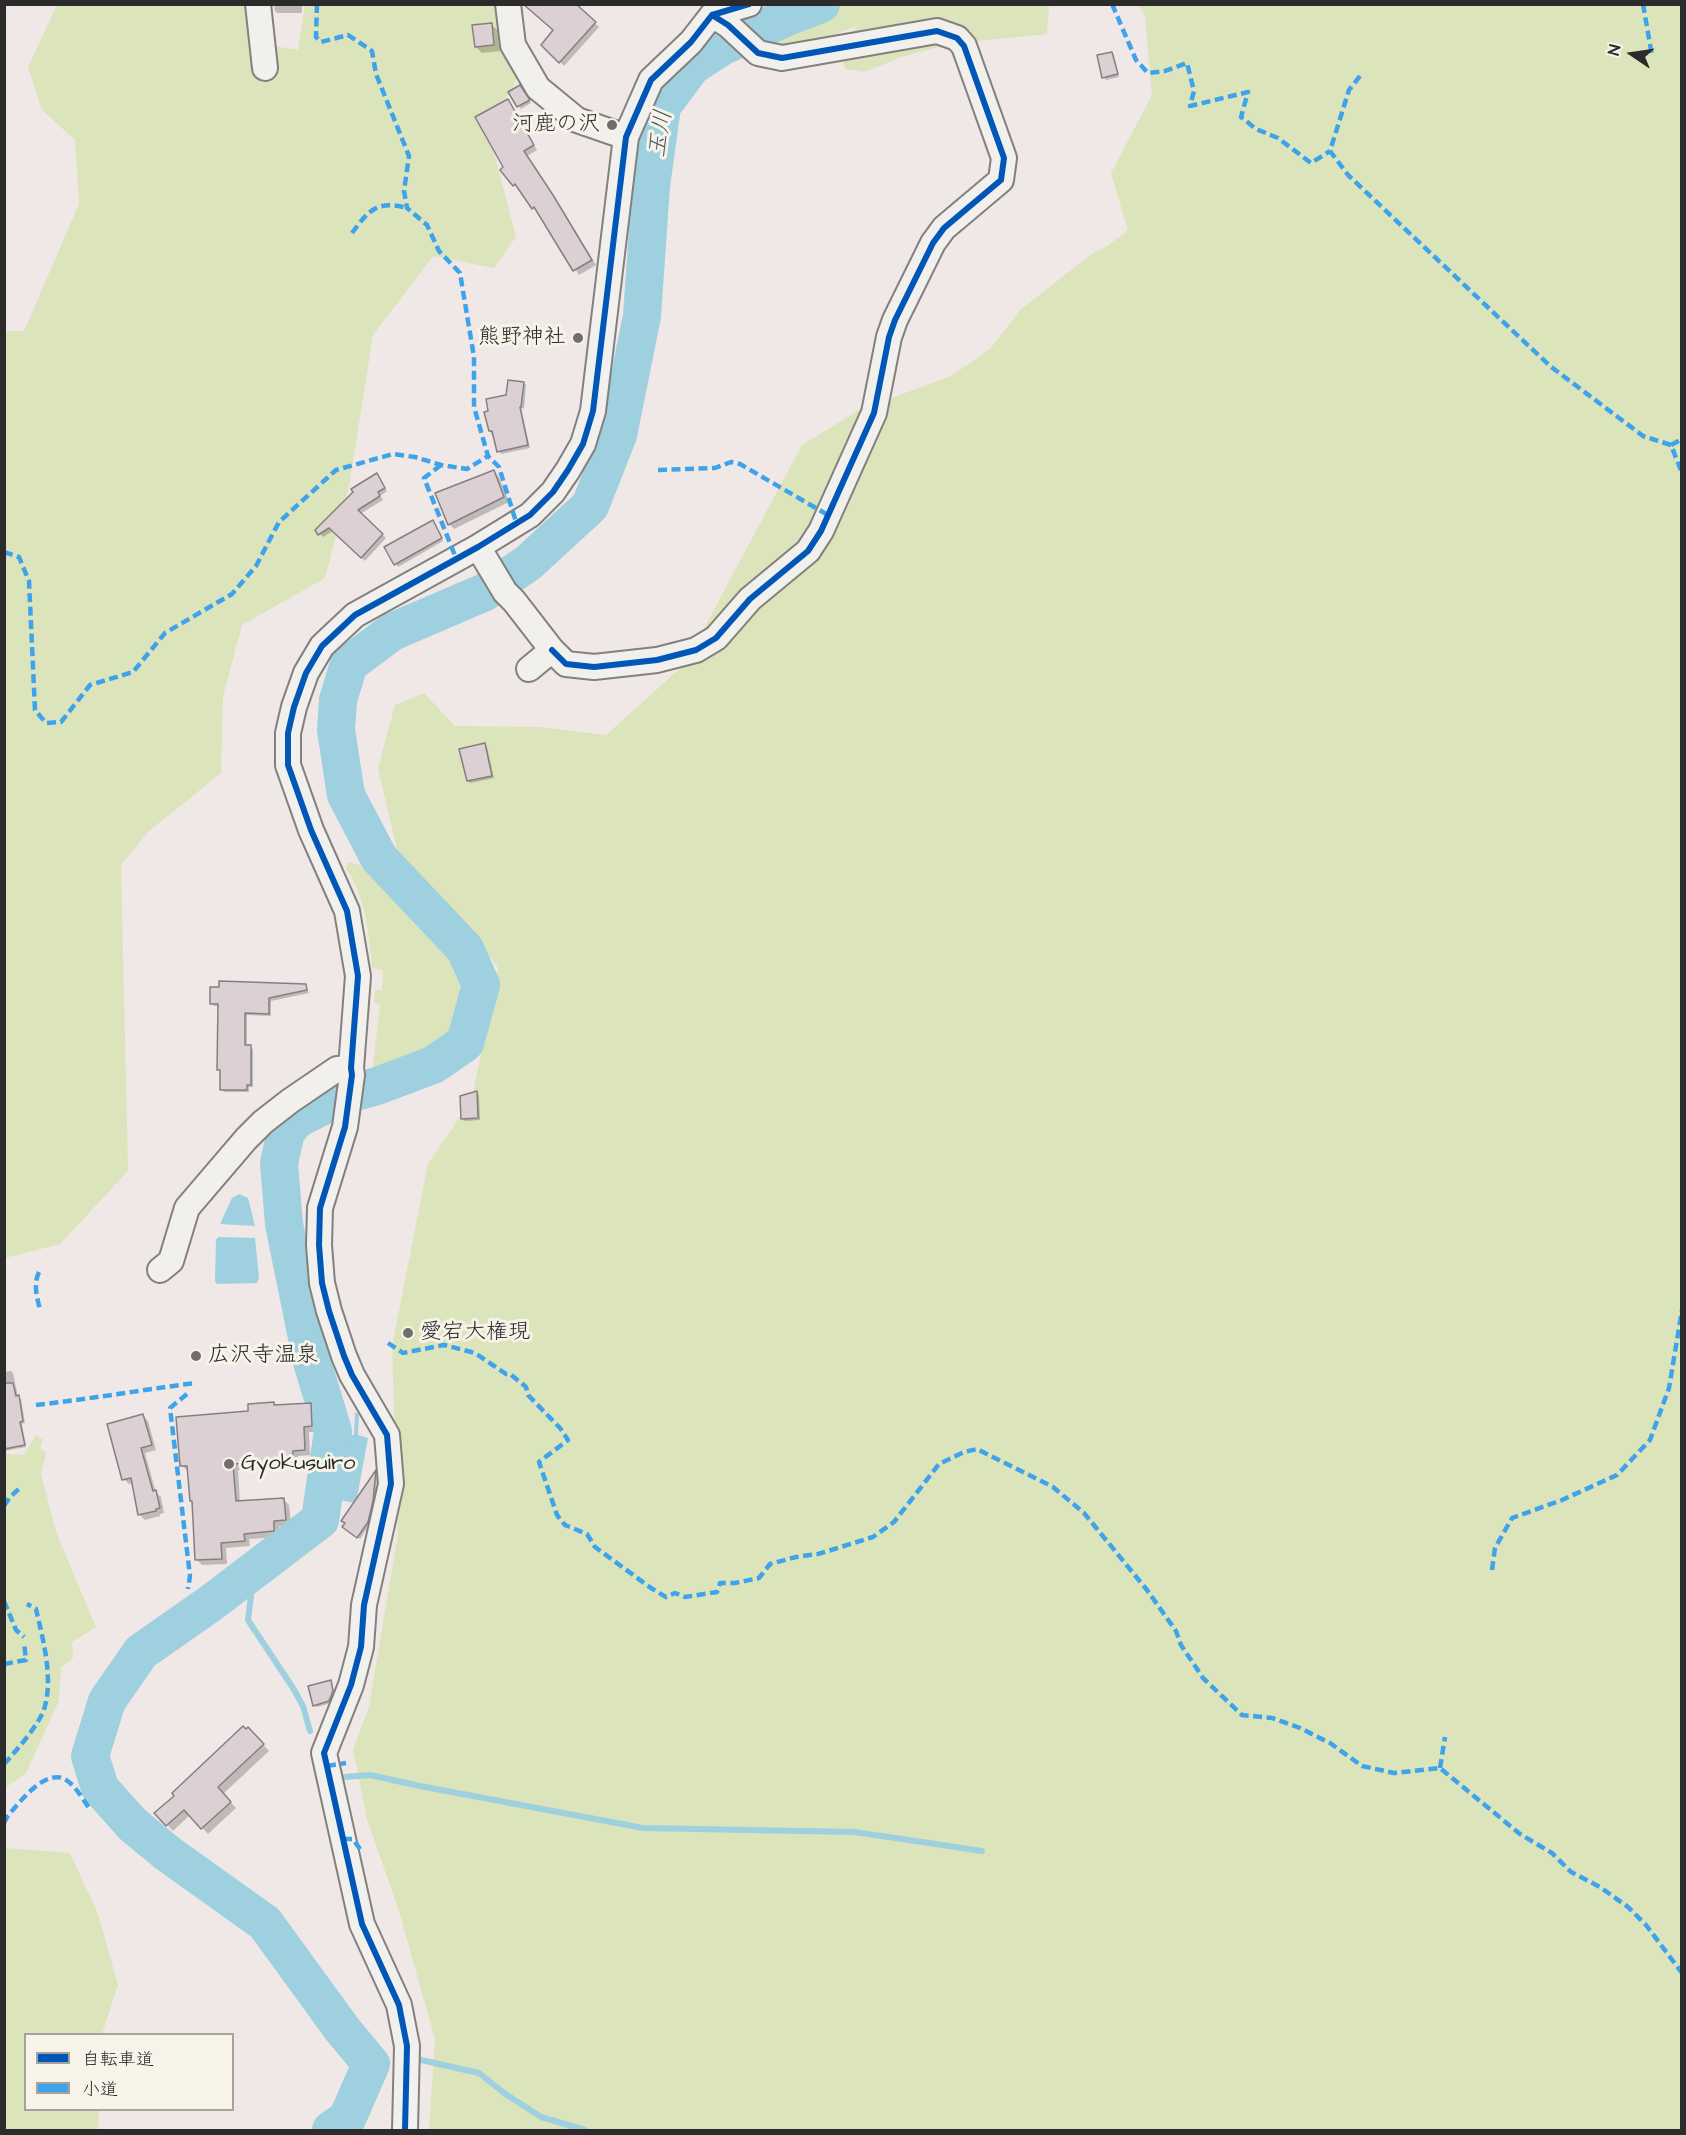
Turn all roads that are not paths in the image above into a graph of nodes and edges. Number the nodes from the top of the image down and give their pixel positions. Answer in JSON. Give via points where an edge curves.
{"nodes":[{"id":1,"x":258,"y":4,"type":"edge"},
{"id":2,"x":508,"y":4,"type":"edge"},
{"id":3,"x":748,"y":4,"type":"edge"},
{"id":4,"x":720,"y":20,"type":"junction"},
{"id":5,"x":265,"y":68,"type":"dead end"},
{"id":6,"x":626,"y":137,"type":"junction"},
{"id":7,"x":478,"y":547,"type":"junction"},
{"id":8,"x":552,"y":650,"type":"junction"},
{"id":9,"x":530,"y":669,"type":"dead end"},
{"id":10,"x":352,"y":1072,"type":"junction"},
{"id":11,"x":160,"y":1270,"type":"dead end"},
{"id":12,"x":405,"y":2130,"type":"edge"}],
"edges":[{"from":1,"to":5,"type":"street"},
{"from":2,"to":6,"type":"street","via":[[513,45],[538,88],[577,120]]},
{"from":3,"to":4,"type":"street"},
{"from":4,"to":6,"type":"street","via":[[651,80]]},
{"from":4,"to":8,"type":"street","via":[[758,54],[783,58],[938,31],[957,38],[964,46],[1004,158],[1001,180],[944,228],[933,243],[895,320],[871,419],[808,551],[750,599],[716,638],[696,650],[657,660],[594,667],[566,664]]},
{"from":6,"to":7,"type":"street","via":[[593,411],[583,444],[554,492],[530,515]]},
{"from":7,"to":8,"type":"street","via":[[500,584]]},
{"from":7,"to":10,"type":"street","via":[[355,615],[322,646],[306,673],[294,707],[288,733],[288,765],[311,830],[347,910],[354,949],[358,976]]},
{"from":8,"to":9,"type":"street"},
{"from":10,"to":11,"type":"street","via":[[337,1069],[290,1101],[246,1139],[187,1208],[171,1261]]},
{"from":10,"to":12,"type":"street","via":[[345,1127],[320,1208],[322,1283],[352,1375],[387,1435],[391,1484],[364,1605],[361,1647],[351,1685],[324,1753],[363,1924],[399,2005],[407,2046]]}]}
